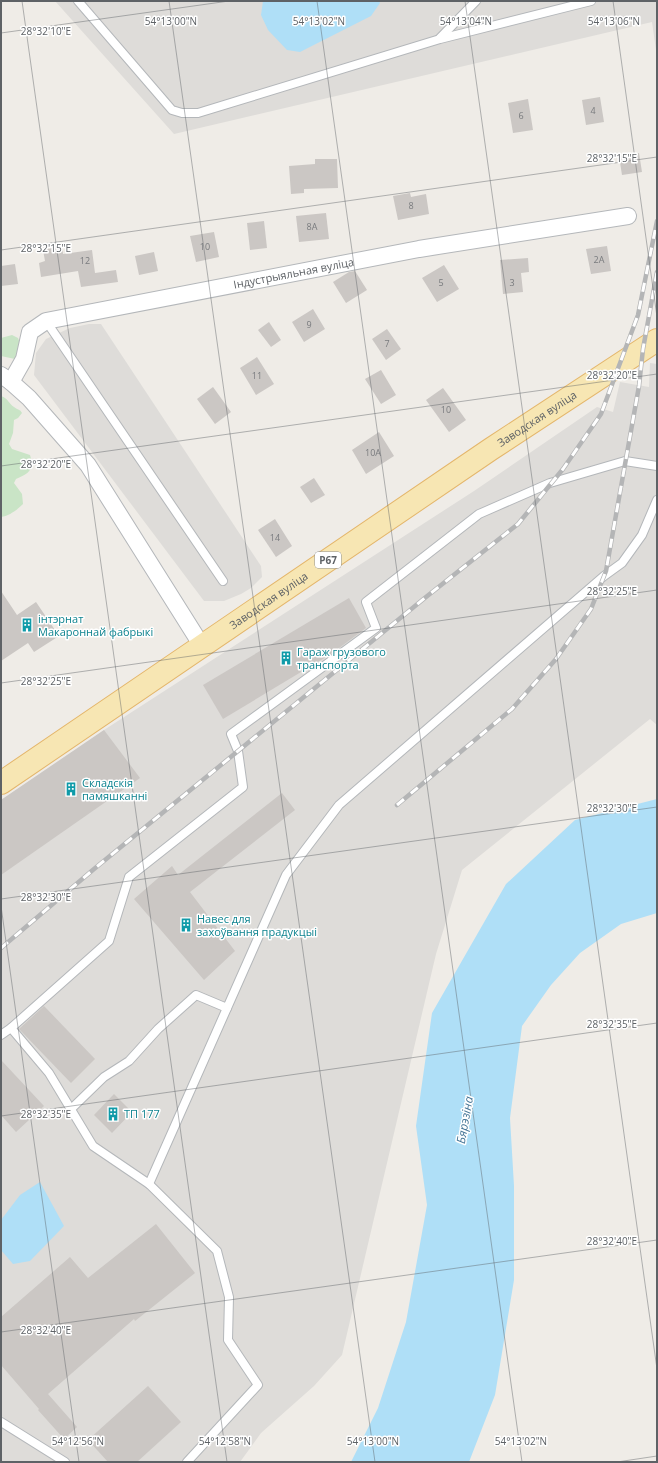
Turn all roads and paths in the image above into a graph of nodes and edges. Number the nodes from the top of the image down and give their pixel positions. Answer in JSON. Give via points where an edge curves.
{"nodes":[{"id":1,"x":78,"y":1,"type":"edge"},
{"id":2,"x":476,"y":1,"type":"edge"},
{"id":3,"x":591,"y":1,"type":"edge"},
{"id":4,"x":440,"y":39,"type":"junction"},
{"id":5,"x":628,"y":216,"type":"dead end"},
{"id":6,"x":46,"y":320,"type":"junction"},
{"id":7,"x":657,"y":340,"type":"edge"},
{"id":8,"x":6,"y":379,"type":"edge"},
{"id":9,"x":657,"y":466,"type":"edge"},
{"id":10,"x":657,"y":500,"type":"edge"},
{"id":11,"x":223,"y":581,"type":"dead end"},
{"id":12,"x":202,"y":646,"type":"junction"},
{"id":13,"x":1,"y":784,"type":"edge"},
{"id":14,"x":226,"y":1008,"type":"junction"},
{"id":15,"x":11,"y":1028,"type":"junction"},
{"id":16,"x":1,"y":1035,"type":"edge"},
{"id":17,"x":71,"y":1109,"type":"junction"},
{"id":18,"x":150,"y":1184,"type":"junction"},
{"id":19,"x":1,"y":1422,"type":"edge"},
{"id":20,"x":65,"y":1462,"type":"edge"},
{"id":21,"x":188,"y":1462,"type":"edge"}],
"edges":[{"from":1,"to":4,"type":"lane","via":[[172,110],[182,113],[198,113]]},
{"from":2,"to":4,"type":"lane"},
{"from":3,"to":4,"type":"lane"},
{"from":5,"to":6,"type":"street","name":"Індустрыяльная вуліца","via":[[419,249]]},
{"from":6,"to":8,"type":"street","name":"Індустрыяльная вуліца","via":[[30,332],[24,359]]},
{"from":6,"to":11,"type":"lane"},
{"from":7,"to":12,"type":"main road","name":"Заводская вуліца","number":"Р67","via":[[491,449]]},
{"from":8,"to":12,"type":"street","via":[[29,398],[88,465]]},
{"from":9,"to":15,"type":"lane","via":[[625,461],[550,484],[479,514],[366,602],[376,628],[231,734],[238,751],[243,787],[129,876],[110,941]]},
{"from":10,"to":14,"type":"lane","via":[[642,535],[622,563],[340,805],[286,875]]},
{"from":12,"to":13,"type":"main road","name":"Заводская вуліца","number":"Р67"},
{"from":14,"to":17,"type":"lane","via":[[196,994],[158,1029],[129,1061],[104,1077]]},
{"from":14,"to":18,"type":"lane"},
{"from":15,"to":16,"type":"lane"},
{"from":15,"to":17,"type":"lane","via":[[49,1073]]},
{"from":17,"to":18,"type":"lane","via":[[93,1146]]},
{"from":18,"to":21,"type":"lane","via":[[217,1251],[229,1297],[228,1340],[258,1385]]},
{"from":19,"to":20,"type":"lane"}]}
